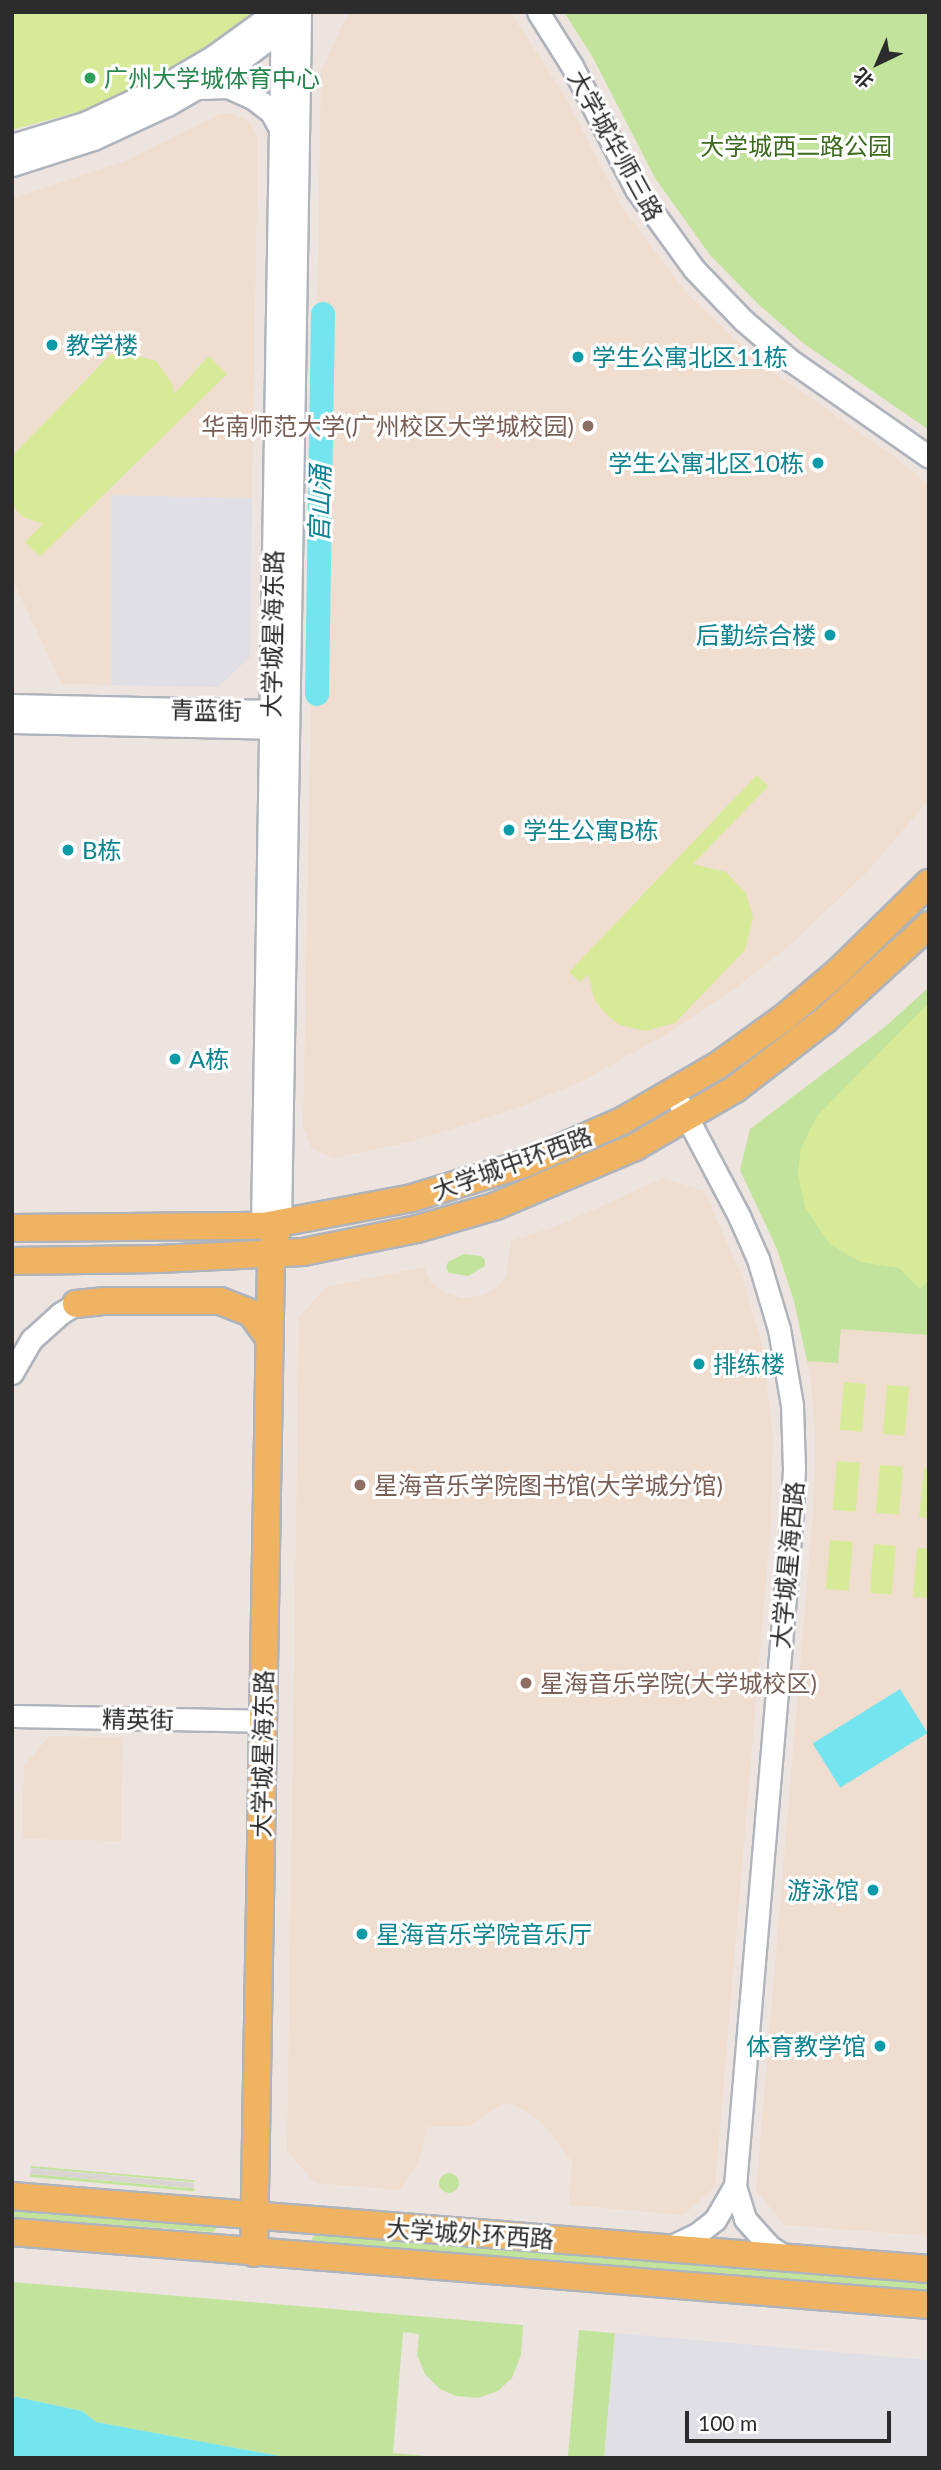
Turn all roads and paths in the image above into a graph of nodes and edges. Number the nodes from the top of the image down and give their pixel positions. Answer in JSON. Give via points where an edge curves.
{"nodes":[{"id":1,"x":538,"y":12,"type":"edge"},
{"id":2,"x":288,"y":16,"type":"edge"},
{"id":3,"x":198,"y":87,"type":"junction"},
{"id":4,"x":281,"y":128,"type":"junction"},
{"id":5,"x":12,"y":146,"type":"edge"},
{"id":6,"x":12,"y":163,"type":"edge"},
{"id":7,"x":929,"y":457,"type":"edge"},
{"id":8,"x":12,"y":705,"type":"edge"},
{"id":9,"x":276,"y":719,"type":"junction"},
{"id":10,"x":12,"y":722,"type":"edge"},
{"id":11,"x":929,"y":883,"type":"edge"},
{"id":12,"x":929,"y":925,"type":"edge"},
{"id":13,"x":755,"y":1040,"type":"junction"},
{"id":14,"x":773,"y":1062,"type":"junction"},
{"id":15,"x":673,"y":1093,"type":"junction"},
{"id":16,"x":687,"y":1118,"type":"junction"},
{"id":17,"x":271,"y":1225,"type":"junction"},
{"id":18,"x":12,"y":1228,"type":"edge"},
{"id":19,"x":271,"y":1255,"type":"junction"},
{"id":20,"x":12,"y":1261,"type":"edge"},
{"id":21,"x":76,"y":1304,"type":"joint"},
{"id":22,"x":269,"y":1338,"type":"junction"},
{"id":23,"x":12,"y":1373,"type":"edge"},
{"id":24,"x":12,"y":1716,"type":"edge"},
{"id":25,"x":263,"y":1721,"type":"junction"},
{"id":26,"x":12,"y":2180,"type":"edge"},
{"id":27,"x":735,"y":2186,"type":"junction"},
{"id":28,"x":12,"y":2196,"type":"edge"},
{"id":29,"x":39,"y":2198,"type":"junction"},
{"id":30,"x":255,"y":2217,"type":"junction"},
{"id":31,"x":310,"y":2221,"type":"junction"},
{"id":32,"x":12,"y":2232,"type":"edge"},
{"id":33,"x":670,"y":2247,"type":"junction"},
{"id":34,"x":254,"y":2253,"type":"junction"},
{"id":35,"x":308,"y":2257,"type":"junction"},
{"id":36,"x":786,"y":2257,"type":"junction"},
{"id":37,"x":929,"y":2269,"type":"edge"},
{"id":38,"x":929,"y":2305,"type":"edge"}],
"edges":[{"from":1,"to":7,"type":"street","name":"大学城华师三路","via":[[572,66],[636,189],[694,269],[779,351]]},
{"from":2,"to":3,"type":"main road"},
{"from":2,"to":4,"type":"main road","name":"大学城星海东路"},
{"from":2,"to":5,"type":"main road","via":[[159,89],[87,123]]},
{"from":2,"to":9,"type":"main road","name":"大学城星海东路"},
{"from":3,"to":4,"type":"main road","via":[[228,86],[253,97],[272,112]]},
{"from":3,"to":6,"type":"main road","via":[[104,134]]},
{"from":4,"to":9,"type":"main road","name":"大学城星海东路"},
{"from":8,"to":9,"type":"street","name":"青蓝街"},
{"from":9,"to":10,"type":"street","name":"青蓝街"},
{"from":9,"to":17,"type":"main road","name":"大学城星海东路"},
{"from":11,"to":13,"type":"main road","name":"大学城中环西路","via":[[846,964]]},
{"from":12,"to":14,"type":"main road","name":"大学城中环西路"},
{"from":13,"to":14,"type":"main road"},
{"from":13,"to":15,"type":"main road","name":"大学城中环西路"},
{"from":14,"to":16,"type":"main road","name":"大学城中环西路"},
{"from":15,"to":16,"type":"street","name":"大学城星海西路"},
{"from":15,"to":17,"type":"main road","name":"大学城中环西路","via":[[587,1138],[497,1174],[412,1198]]},
{"from":16,"to":19,"type":"main road","name":"大学城中环西路","via":[[598,1164],[483,1210],[363,1241]]},
{"from":16,"to":27,"type":"street","name":"大学城星海西路","via":[[739,1216],[766,1284],[787,1365],[794,1439],[791,1526]]},
{"from":17,"to":18,"type":"main road","name":"大学城中环西路"},
{"from":17,"to":19,"type":"main road","name":"大学城星海东路"},
{"from":19,"to":20,"type":"main road","name":"大学城中环西路"},
{"from":19,"to":22,"type":"main road","name":"大学城星海东路"},
{"from":21,"to":22,"type":"main road","via":[[220,1301],[251,1313]]},
{"from":21,"to":23,"type":"street","via":[[32,1339]]},
{"from":22,"to":25,"type":"main road","name":"大学城星海东路"},
{"from":24,"to":25,"type":"street","name":"精英街"},
{"from":25,"to":30,"type":"main road","name":"大学城星海东路"},
{"from":26,"to":29,"type":"street"},
{"from":27,"to":33,"type":"street","name":"大学城星海西路","via":[[715,2220]]},
{"from":27,"to":36,"type":"street","name":"大学城星海西路","via":[[745,2219]]},
{"from":28,"to":29,"type":"main road","name":"大学城外环西路"},
{"from":29,"to":30,"type":"main road","name":"大学城外环西路"},
{"from":30,"to":31,"type":"main road","name":"大学城外环西路"},
{"from":30,"to":34,"type":"main road","name":"大学城星海东路"},
{"from":31,"to":33,"type":"main road","name":"大学城外环西路"},
{"from":31,"to":35,"type":"main road","via":[[304,2242]]},
{"from":32,"to":34,"type":"main road","name":"大学城外环西路"},
{"from":33,"to":36,"type":"main road","name":"大学城外环西路"},
{"from":34,"to":35,"type":"main road","name":"大学城外环西路"},
{"from":35,"to":38,"type":"main road","name":"大学城外环西路"},
{"from":36,"to":37,"type":"main road","name":"大学城外环西路"}]}
